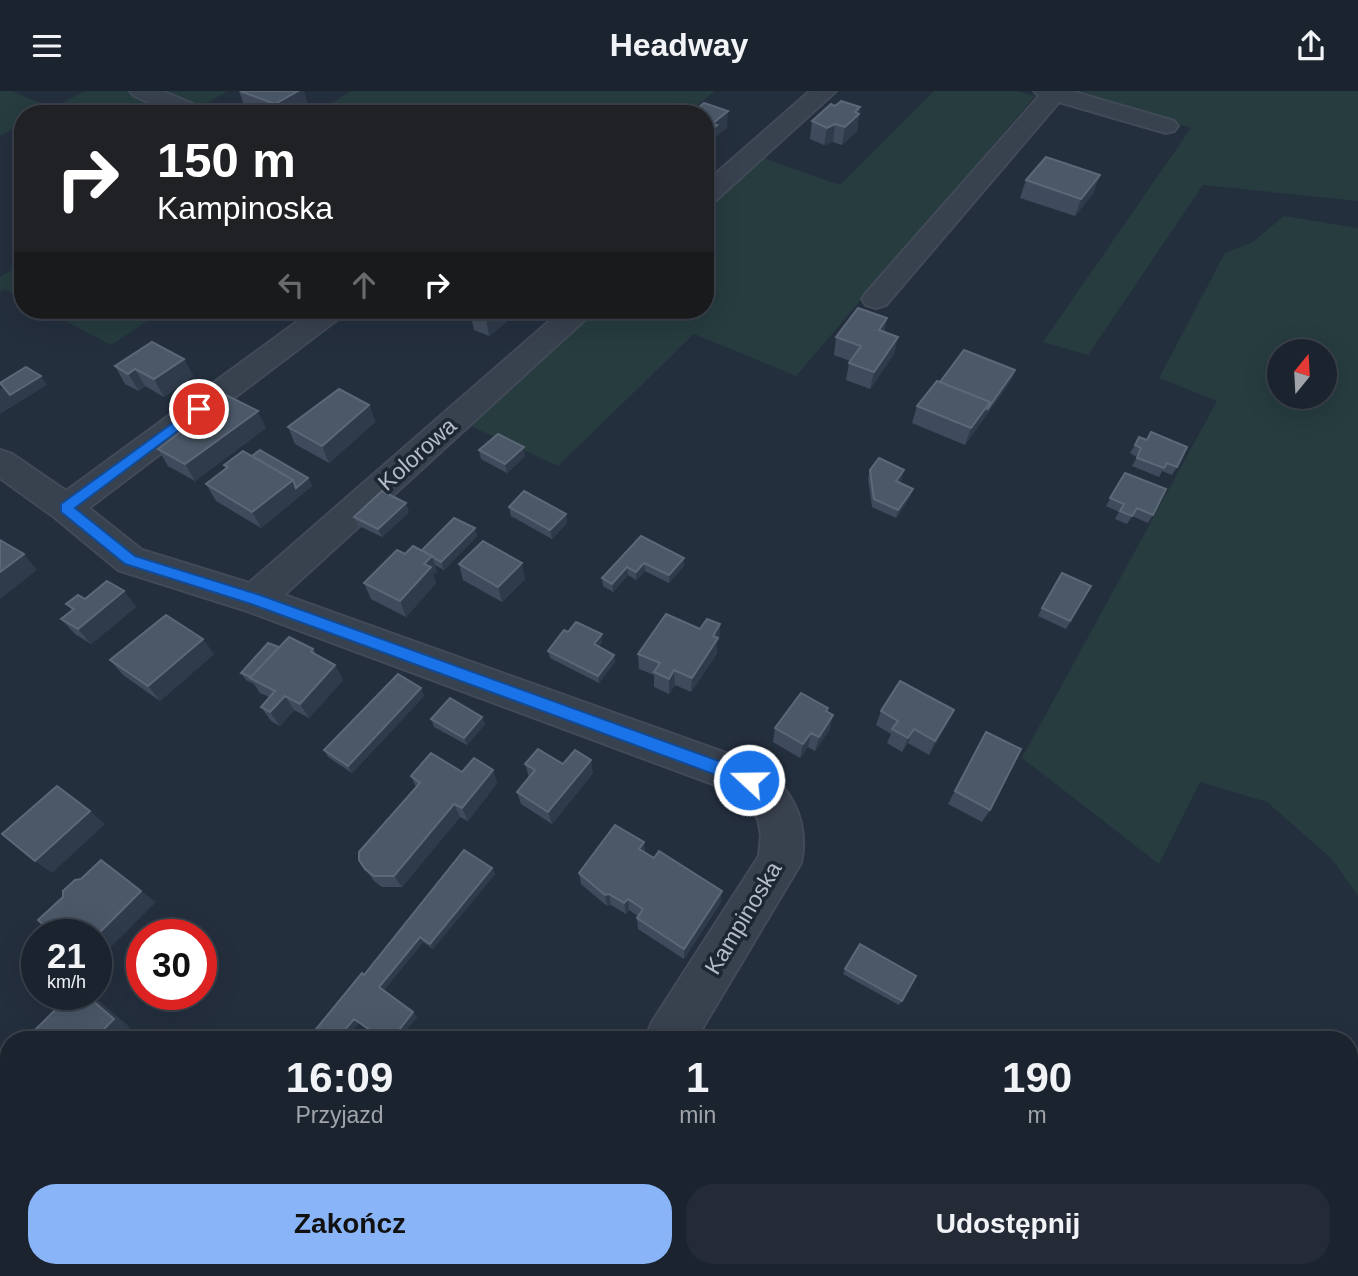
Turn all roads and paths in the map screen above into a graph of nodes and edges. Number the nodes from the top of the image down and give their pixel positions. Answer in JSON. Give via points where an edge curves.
{"nodes":[{"id":1,"x":142,"y":91,"type":"edge"},
{"id":2,"x":824,"y":91,"type":"edge"},
{"id":3,"x":1050,"y":92,"type":"edge"},
{"id":4,"x":175,"y":105,"type":"edge"},
{"id":5,"x":1166,"y":126,"type":"dead end"},
{"id":6,"x":714,"y":189,"type":"edge"},
{"id":7,"x":876,"y":299,"type":"dead end"},
{"id":8,"x":320,"y":319,"type":"edge"},
{"id":9,"x":569,"y":319,"type":"edge"},
{"id":10,"x":0,"y":462,"type":"edge"},
{"id":11,"x":66,"y":508,"type":"junction"},
{"id":12,"x":255,"y":599,"type":"junction"},
{"id":13,"x":674,"y":1031,"type":"edge"}],
"edges":[{"from":1,"to":4,"type":"street"},
{"from":2,"to":6,"type":"street"},
{"from":3,"to":5,"type":"street"},
{"from":3,"to":7,"type":"street"},
{"from":8,"to":11,"type":"street"},
{"from":9,"to":12,"type":"street","name":"Kolorowa"},
{"from":10,"to":11,"type":"street","name":"Kampinoska"},
{"from":11,"to":12,"type":"street","name":"Kampinoska","via":[[130,560]]},
{"from":12,"to":13,"type":"street","name":"Kampinoska","via":[[737,775],[768,795],[783,831],[779,863]]}]}
